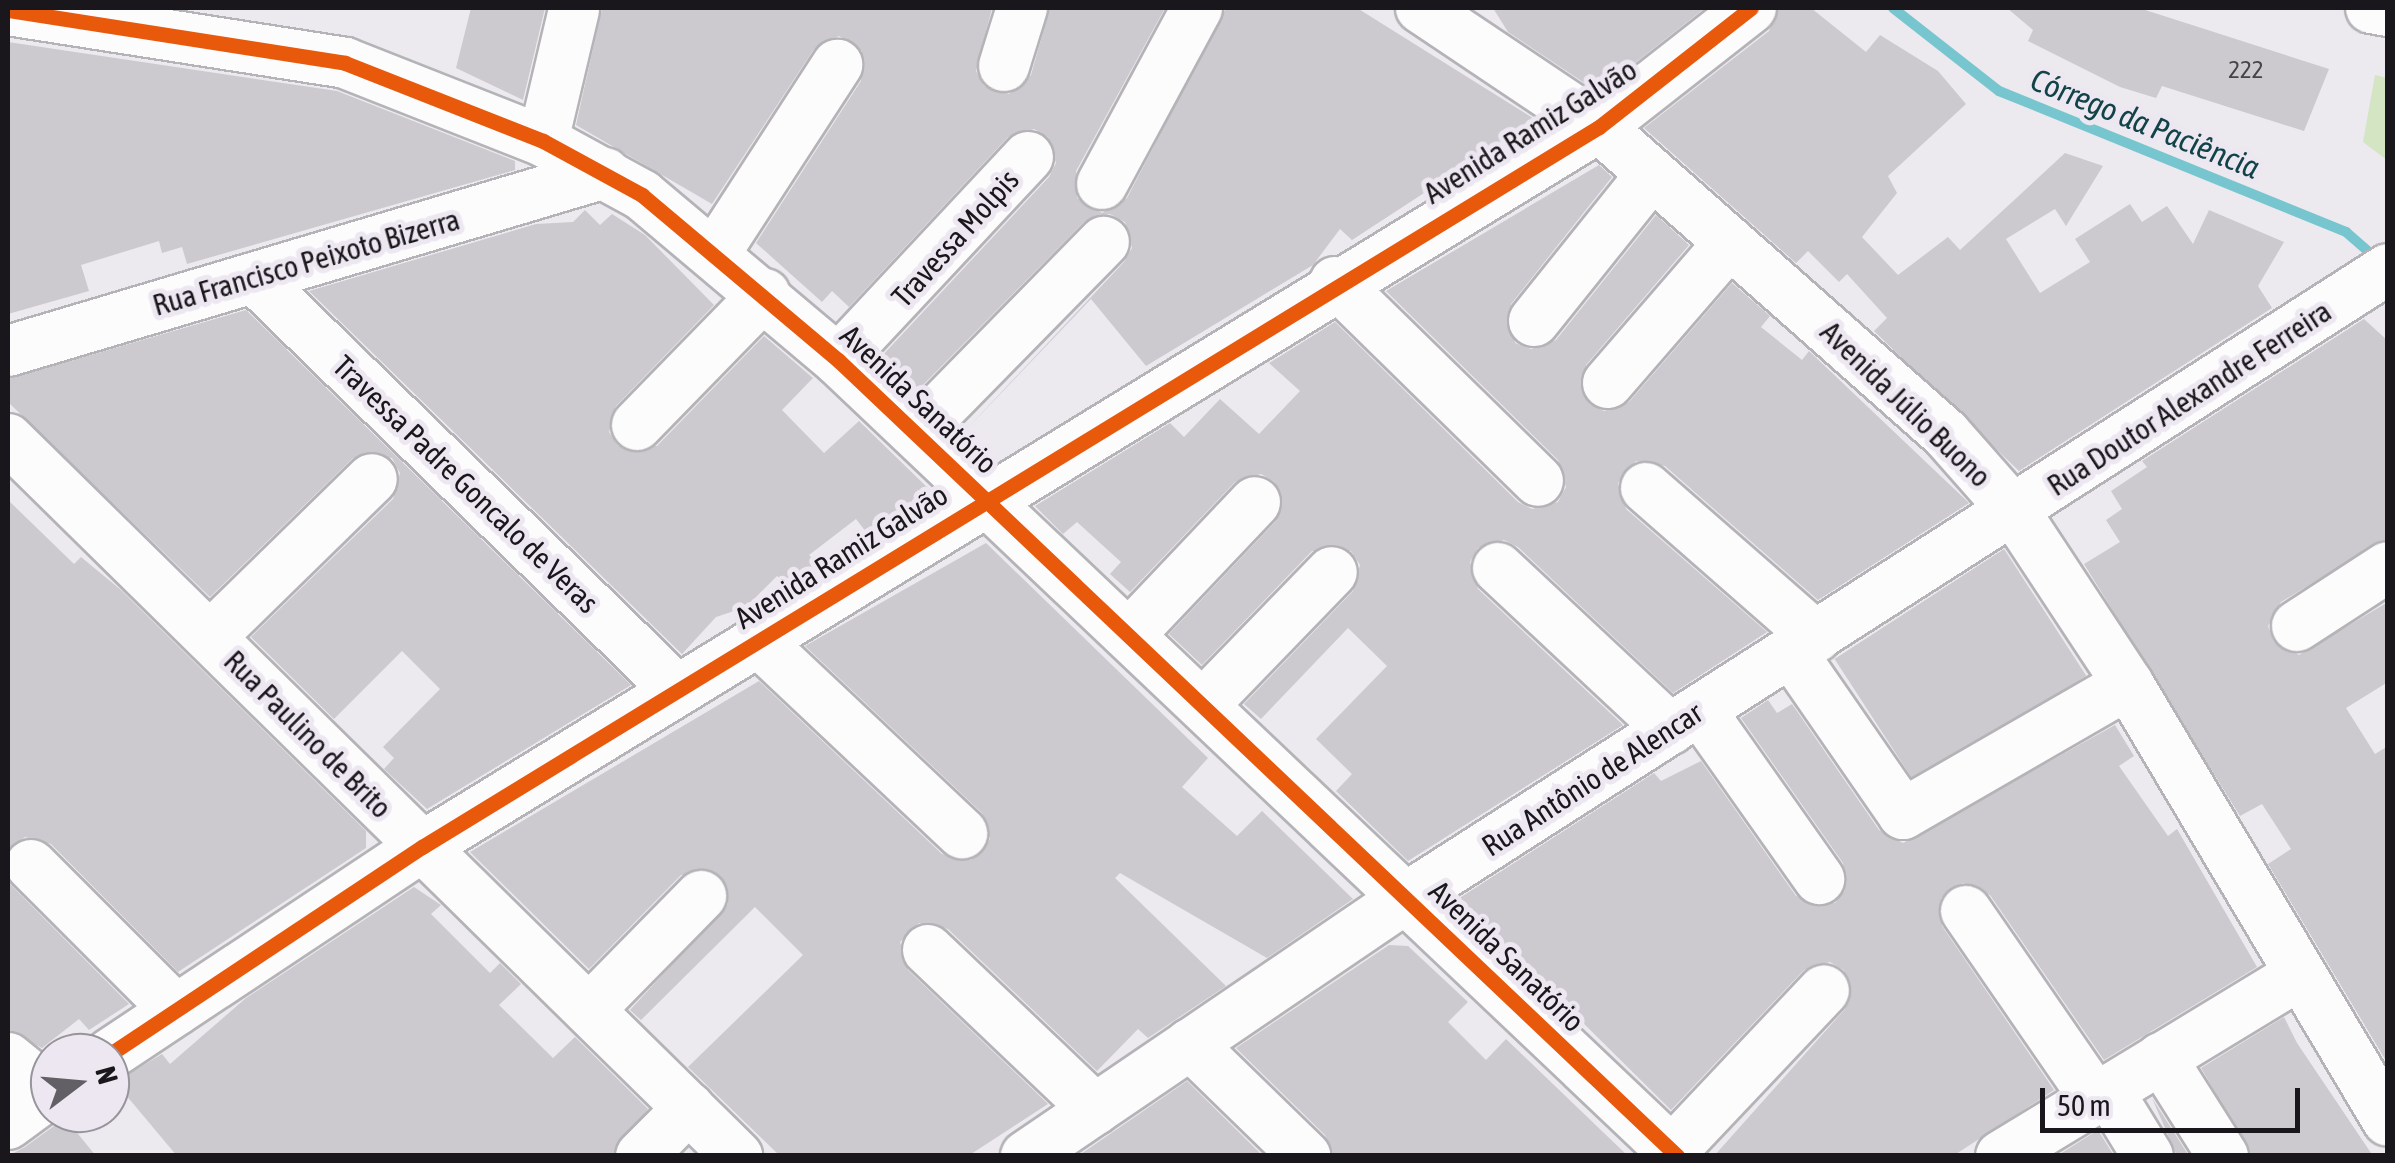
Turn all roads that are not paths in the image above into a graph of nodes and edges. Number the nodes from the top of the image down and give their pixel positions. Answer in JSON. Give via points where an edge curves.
{"nodes":[{"id":1,"x":1022,"y":8,"type":"edge"},
{"id":2,"x":1197,"y":8,"type":"edge"},
{"id":3,"x":1421,"y":8,"type":"edge"},
{"id":4,"x":1751,"y":8,"type":"edge"},
{"id":5,"x":2371,"y":8,"type":"edge"},
{"id":6,"x":8,"y":10,"type":"edge"},
{"id":7,"x":574,"y":10,"type":"dead end"},
{"id":8,"x":2388,"y":11,"type":"edge"},
{"id":9,"x":97,"y":15,"type":"edge"},
{"id":10,"x":837,"y":65,"type":"dead end"},
{"id":11,"x":1004,"y":66,"type":"dead end"},
{"id":12,"x":1599,"y":127,"type":"junction"},
{"id":13,"x":543,"y":141,"type":"junction"},
{"id":14,"x":1028,"y":157,"type":"dead end"},
{"id":15,"x":605,"y":173,"type":"junction"},
{"id":16,"x":1651,"y":175,"type":"junction"},
{"id":17,"x":1102,"y":184,"type":"dead end"},
{"id":18,"x":1104,"y":242,"type":"dead end"},
{"id":19,"x":1730,"y":242,"type":"junction"},
{"id":20,"x":717,"y":250,"type":"junction"},
{"id":21,"x":254,"y":278,"type":"junction"},
{"id":22,"x":1335,"y":282,"type":"junction"},
{"id":23,"x":2378,"y":284,"type":"edge"},
{"id":24,"x":765,"y":294,"type":"junction"},
{"id":25,"x":1534,"y":322,"type":"dead end"},
{"id":26,"x":8,"y":351,"type":"edge"},
{"id":27,"x":838,"y":360,"type":"junction"},
{"id":28,"x":1608,"y":383,"type":"dead end"},
{"id":29,"x":637,"y":425,"type":"dead end"},
{"id":30,"x":916,"y":433,"type":"junction"},
{"id":31,"x":8,"y":440,"type":"edge"},
{"id":32,"x":372,"y":479,"type":"dead end"},
{"id":33,"x":1538,"y":481,"type":"dead end"},
{"id":34,"x":1646,"y":488,"type":"dead end"},
{"id":35,"x":986,"y":499,"type":"junction"},
{"id":36,"x":1254,"y":502,"type":"dead end"},
{"id":37,"x":2014,"y":511,"type":"junction"},
{"id":38,"x":2388,"y":567,"type":"edge"},
{"id":39,"x":1498,"y":568,"type":"dead end"},
{"id":40,"x":1332,"y":572,"type":"dead end"},
{"id":41,"x":2298,"y":626,"type":"dead end"},
{"id":42,"x":210,"y":636,"type":"junction"},
{"id":43,"x":1129,"y":636,"type":"junction"},
{"id":44,"x":757,"y":640,"type":"junction"},
{"id":45,"x":1803,"y":644,"type":"junction"},
{"id":46,"x":2128,"y":684,"type":"junction"},
{"id":47,"x":677,"y":690,"type":"junction"},
{"id":48,"x":1203,"y":706,"type":"junction"},
{"id":49,"x":1685,"y":720,"type":"junction"},
{"id":50,"x":962,"y":833,"type":"dead end"},
{"id":51,"x":422,"y":847,"type":"junction"},
{"id":52,"x":31,"y":865,"type":"dead end"},
{"id":53,"x":1819,"y":879,"type":"dead end"},
{"id":54,"x":701,"y":896,"type":"dead end"},
{"id":55,"x":1406,"y":898,"type":"junction"},
{"id":56,"x":1966,"y":911,"type":"dead end"},
{"id":57,"x":928,"y":950,"type":"dead end"},
{"id":58,"x":2295,"y":977,"type":"junction"},
{"id":59,"x":1824,"y":990,"type":"dead end"},
{"id":60,"x":176,"y":1010,"type":"junction"},
{"id":61,"x":589,"y":1010,"type":"junction"},
{"id":62,"x":130,"y":1041,"type":"edge"},
{"id":63,"x":1190,"y":1044,"type":"junction"},
{"id":64,"x":8,"y":1058,"type":"edge"},
{"id":65,"x":2162,"y":1058,"type":"junction"},
{"id":66,"x":30,"y":1076,"type":"edge"},
{"id":67,"x":2102,"y":1094,"type":"junction"},
{"id":68,"x":30,"y":1107,"type":"edge"},
{"id":69,"x":689,"y":1108,"type":"junction"},
{"id":70,"x":1095,"y":1108,"type":"junction"},
{"id":71,"x":2388,"y":1121,"type":"edge"},
{"id":72,"x":8,"y":1124,"type":"edge"},
{"id":73,"x":1674,"y":1153,"type":"edge"},
{"id":74,"x":641,"y":1156,"type":"edge"},
{"id":75,"x":738,"y":1156,"type":"edge"},
{"id":76,"x":1026,"y":1156,"type":"edge"},
{"id":77,"x":1305,"y":1156,"type":"edge"},
{"id":78,"x":2001,"y":1156,"type":"edge"},
{"id":79,"x":2148,"y":1156,"type":"edge"},
{"id":80,"x":2223,"y":1156,"type":"edge"}],
"edges":[{"from":1,"to":11,"type":"street"},
{"from":2,"to":17,"type":"street"},
{"from":3,"to":12,"type":"street","name":"Avenida Júlio Buono"},
{"from":4,"to":12,"type":"street","name":"Avenida Ramiz Galvão"},
{"from":5,"to":8,"type":"street"},
{"from":6,"to":9,"type":"street","name":"Avenida Sanatório"},
{"from":7,"to":13,"type":"street"},
{"from":9,"to":13,"type":"street","name":"Avenida Sanatório","via":[[345,63]]},
{"from":10,"to":20,"type":"street"},
{"from":12,"to":16,"type":"street","name":"Avenida Júlio Buono"},
{"from":12,"to":22,"type":"street","name":"Avenida Ramiz Galvão"},
{"from":13,"to":15,"type":"street","name":"Avenida Sanatório"},
{"from":14,"to":27,"type":"street","name":"Travessa Molpis"},
{"from":15,"to":20,"type":"street","name":"Avenida Sanatório"},
{"from":15,"to":21,"type":"street","name":"Rua Francisco Peixoto Bizerra"},
{"from":16,"to":19,"type":"street","name":"Avenida Júlio Buono"},
{"from":16,"to":25,"type":"street"},
{"from":18,"to":30,"type":"street"},
{"from":19,"to":28,"type":"street"},
{"from":19,"to":37,"type":"street","name":"Avenida Júlio Buono","via":[[1946,434]]},
{"from":20,"to":24,"type":"street","name":"Avenida Sanatório"},
{"from":21,"to":26,"type":"street","name":"Rua Francisco Peixoto Bizerra"},
{"from":21,"to":47,"type":"street","name":"Travessa Padre Goncalo de Veras"},
{"from":22,"to":33,"type":"street"},
{"from":22,"to":35,"type":"street","name":"Avenida Ramiz Galvão"},
{"from":23,"to":37,"type":"street","name":"Rua Doutor Alexandre Ferreira"},
{"from":24,"to":27,"type":"street","name":"Avenida Sanatório"},
{"from":24,"to":29,"type":"street"},
{"from":27,"to":30,"type":"street","name":"Avenida Sanatório"},
{"from":30,"to":35,"type":"street","name":"Avenida Sanatório"},
{"from":31,"to":42,"type":"street","name":"Rua Paulino de Brito"},
{"from":32,"to":42,"type":"street"},
{"from":34,"to":45,"type":"street"},
{"from":35,"to":43,"type":"street","name":"Avenida Sanatório"},
{"from":35,"to":44,"type":"street","name":"Avenida Ramiz Galvão"},
{"from":36,"to":43,"type":"street"},
{"from":37,"to":45,"type":"street","name":"Rua Antônio de Alencar"},
{"from":37,"to":46,"type":"street","name":"Avenida Júlio Buono"},
{"from":38,"to":41,"type":"street"},
{"from":39,"to":49,"type":"street"},
{"from":40,"to":48,"type":"street"},
{"from":42,"to":51,"type":"street","name":"Rua Paulino de Brito"},
{"from":43,"to":48,"type":"street","name":"Avenida Sanatório"},
{"from":44,"to":47,"type":"street","name":"Avenida Ramiz Galvão"},
{"from":44,"to":50,"type":"street"},
{"from":45,"to":46,"type":"street","via":[[1897,811],[1924,808]]},
{"from":45,"to":49,"type":"street","name":"Rua Antônio de Alencar"},
{"from":46,"to":58,"type":"street","name":"Avenida Júlio Buono"},
{"from":47,"to":51,"type":"street","name":"Avenida Ramiz Galvão"},
{"from":48,"to":55,"type":"street","name":"Avenida Sanatório","via":[[1324,807]]},
{"from":49,"to":53,"type":"street"},
{"from":49,"to":55,"type":"street","name":"Rua Antônio de Alencar"},
{"from":51,"to":60,"type":"street","name":"Avenida Ramiz Galvão"},
{"from":51,"to":61,"type":"street","name":"Rua Paulino de Brito"},
{"from":52,"to":60,"type":"street"},
{"from":54,"to":61,"type":"street"},
{"from":55,"to":63,"type":"street","name":"Rua Antônio de Alencar"},
{"from":55,"to":73,"type":"street","name":"Avenida Sanatório"},
{"from":56,"to":67,"type":"street"},
{"from":57,"to":70,"type":"street"},
{"from":58,"to":65,"type":"street"},
{"from":58,"to":71,"type":"street","name":"Avenida Júlio Buono"},
{"from":59,"to":73,"type":"street"},
{"from":60,"to":62,"type":"street","name":"Avenida Ramiz Galvão"},
{"from":61,"to":69,"type":"street","name":"Rua Paulino de Brito"},
{"from":63,"to":70,"type":"street","name":"Rua Antônio de Alencar"},
{"from":63,"to":77,"type":"street"},
{"from":64,"to":66,"type":"street"},
{"from":65,"to":67,"type":"street"},
{"from":65,"to":80,"type":"street"},
{"from":67,"to":78,"type":"street"},
{"from":67,"to":79,"type":"street"},
{"from":68,"to":72,"type":"street"},
{"from":69,"to":74,"type":"street"},
{"from":69,"to":75,"type":"street","name":"Rua Paulino de Brito"},
{"from":70,"to":76,"type":"street","name":"Rua Antônio de Alencar"}]}
